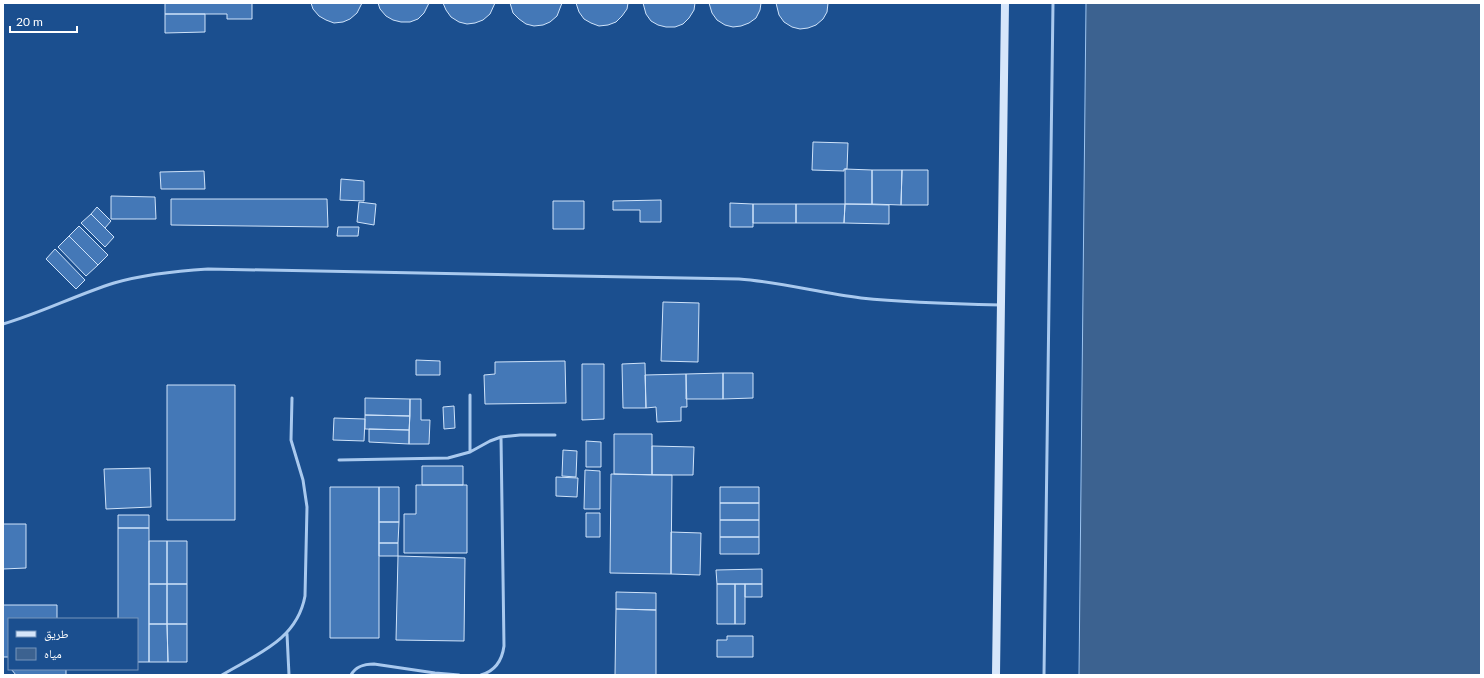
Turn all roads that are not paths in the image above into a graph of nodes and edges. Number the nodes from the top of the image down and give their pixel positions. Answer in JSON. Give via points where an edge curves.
{"nodes":[{"id":1,"x":1004,"y":3,"type":"edge"},
{"id":2,"x":1053,"y":3,"type":"edge"},
{"id":3,"x":1001,"y":305,"type":"junction"},
{"id":4,"x":3,"y":324,"type":"edge"},
{"id":5,"x":470,"y":395,"type":"dead end"},
{"id":6,"x":292,"y":398,"type":"dead end"},
{"id":7,"x":555,"y":435,"type":"dead end"},
{"id":8,"x":501,"y":437,"type":"junction"},
{"id":9,"x":470,"y":452,"type":"junction"},
{"id":10,"x":339,"y":460,"type":"dead end"},
{"id":11,"x":287,"y":634,"type":"junction"},
{"id":12,"x":222,"y":675,"type":"edge"},
{"id":13,"x":289,"y":675,"type":"edge"},
{"id":14,"x":351,"y":675,"type":"edge"},
{"id":15,"x":458,"y":675,"type":"edge"},
{"id":16,"x":481,"y":675,"type":"edge"},
{"id":17,"x":996,"y":675,"type":"edge"},
{"id":18,"x":1044,"y":675,"type":"edge"}],
"edges":[{"from":1,"to":3,"type":"street"},
{"from":2,"to":18,"type":"lane"},
{"from":3,"to":4,"type":"lane","via":[[886,300],[839,295],[769,281],[739,279],[208,269],[167,272],[115,283]]},
{"from":3,"to":17,"type":"street"},
{"from":5,"to":9,"type":"lane"},
{"from":6,"to":11,"type":"lane","via":[[291,440],[303,480],[307,507],[306,558],[303,606]]},
{"from":7,"to":8,"type":"lane","via":[[520,434]]},
{"from":8,"to":9,"type":"lane"},
{"from":8,"to":16,"type":"lane","via":[[504,646],[500,661],[489,672]]},
{"from":9,"to":10,"type":"lane","via":[[437,459]]},
{"from":11,"to":12,"type":"lane"},
{"from":11,"to":13,"type":"lane"},
{"from":14,"to":15,"type":"lane","via":[[365,664]]}]}
